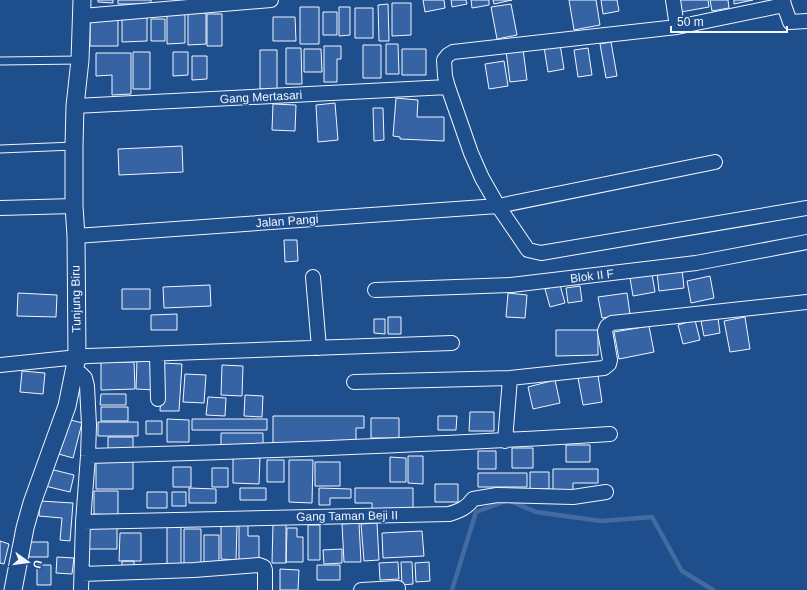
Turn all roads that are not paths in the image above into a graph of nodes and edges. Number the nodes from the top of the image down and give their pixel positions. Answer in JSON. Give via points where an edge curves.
{"nodes":[{"id":1,"x":271,"y":0,"type":"edge"},
{"id":2,"x":673,"y":0,"type":"edge"},
{"id":3,"x":784,"y":3,"type":"edge"},
{"id":4,"x":82,"y":8,"type":"edge"},
{"id":5,"x":807,"y":21,"type":"edge"},
{"id":6,"x":677,"y":27,"type":"junction"},
{"id":7,"x":80,"y":60,"type":"junction"},
{"id":8,"x":0,"y":61,"type":"edge"},
{"id":9,"x":448,"y":87,"type":"junction"},
{"id":10,"x":75,"y":106,"type":"junction"},
{"id":11,"x":74,"y":146,"type":"junction"},
{"id":12,"x":0,"y":149,"type":"edge"},
{"id":13,"x":715,"y":162,"type":"dead end"},
{"id":14,"x":74,"y":206,"type":"junction"},
{"id":15,"x":498,"y":206,"type":"junction"},
{"id":16,"x":0,"y":208,"type":"edge"},
{"id":17,"x":807,"y":208,"type":"edge"},
{"id":18,"x":76,"y":236,"type":"junction"},
{"id":19,"x":807,"y":242,"type":"edge"},
{"id":20,"x":313,"y":277,"type":"dead end"},
{"id":21,"x":375,"y":290,"type":"dead end"},
{"id":22,"x":807,"y":302,"type":"edge"},
{"id":23,"x":452,"y":343,"type":"dead end"},
{"id":24,"x":319,"y":348,"type":"junction"},
{"id":25,"x":158,"y":354,"type":"junction"},
{"id":26,"x":76,"y":364,"type":"junction"},
{"id":27,"x":0,"y":365,"type":"edge"},
{"id":28,"x":510,"y":378,"type":"junction"},
{"id":29,"x":354,"y":382,"type":"dead end"},
{"id":30,"x":158,"y":399,"type":"dead end"},
{"id":31,"x":610,"y":434,"type":"dead end"},
{"id":32,"x":505,"y":441,"type":"junction"},
{"id":33,"x":88,"y":456,"type":"junction"},
{"id":34,"x":606,"y":492,"type":"dead end"},
{"id":35,"x":83,"y":522,"type":"junction"},
{"id":36,"x":82,"y":574,"type":"junction"},
{"id":37,"x":398,"y":588,"type":"dead end"},
{"id":38,"x":14,"y":590,"type":"edge"},
{"id":39,"x":81,"y":590,"type":"edge"},
{"id":40,"x":265,"y":590,"type":"edge"},
{"id":41,"x":361,"y":590,"type":"edge"}],
"edges":[{"from":1,"to":4,"type":"street"},
{"from":2,"to":6,"type":"street"},
{"from":3,"to":5,"type":"street","via":[[790,22]]},
{"from":3,"to":6,"type":"street"},
{"from":4,"to":7,"type":"street","name":"Tunjung Biru"},
{"from":6,"to":9,"type":"street","via":[[453,52],[444,60]]},
{"from":7,"to":8,"type":"lane"},
{"from":7,"to":10,"type":"street","name":"Tunjung Biru"},
{"from":9,"to":10,"type":"street","name":"Gang Mertasari"},
{"from":9,"to":15,"type":"street","via":[[471,153]]},
{"from":10,"to":11,"type":"street","name":"Tunjung Biru"},
{"from":11,"to":12,"type":"lane"},
{"from":11,"to":14,"type":"street","name":"Tunjung Biru"},
{"from":13,"to":15,"type":"street","name":"Jalan Pangi"},
{"from":14,"to":16,"type":"street"},
{"from":14,"to":18,"type":"street","name":"Tunjung Biru"},
{"from":15,"to":17,"type":"street","via":[[528,250],[541,253]]},
{"from":15,"to":18,"type":"street","name":"Jalan Pangi"},
{"from":18,"to":26,"type":"street","name":"Tunjung Biru"},
{"from":19,"to":21,"type":"street","name":"Blok II F","via":[[696,264],[511,285]]},
{"from":20,"to":24,"type":"street"},
{"from":22,"to":28,"type":"street","via":[[612,323],[605,331],[610,360],[604,368]]},
{"from":23,"to":24,"type":"street"},
{"from":24,"to":25,"type":"street"},
{"from":25,"to":26,"type":"street"},
{"from":25,"to":30,"type":"street"},
{"from":26,"to":27,"type":"street"},
{"from":26,"to":33,"type":"street","via":[[87,386]]},
{"from":26,"to":38,"type":"street","name":"Tunjung Biru","via":[[67,406],[25,528]]},
{"from":28,"to":29,"type":"street"},
{"from":28,"to":32,"type":"street"},
{"from":31,"to":32,"type":"street"},
{"from":32,"to":33,"type":"street"},
{"from":33,"to":35,"type":"street"},
{"from":34,"to":35,"type":"street","name":"Gang Taman Beji II","via":[[573,497],[497,495],[473,500],[465,508],[449,514]]},
{"from":35,"to":36,"type":"street"},
{"from":36,"to":39,"type":"street"},
{"from":36,"to":40,"type":"street","via":[[259,565],[264,567]]},
{"from":37,"to":41,"type":"street"}]}
